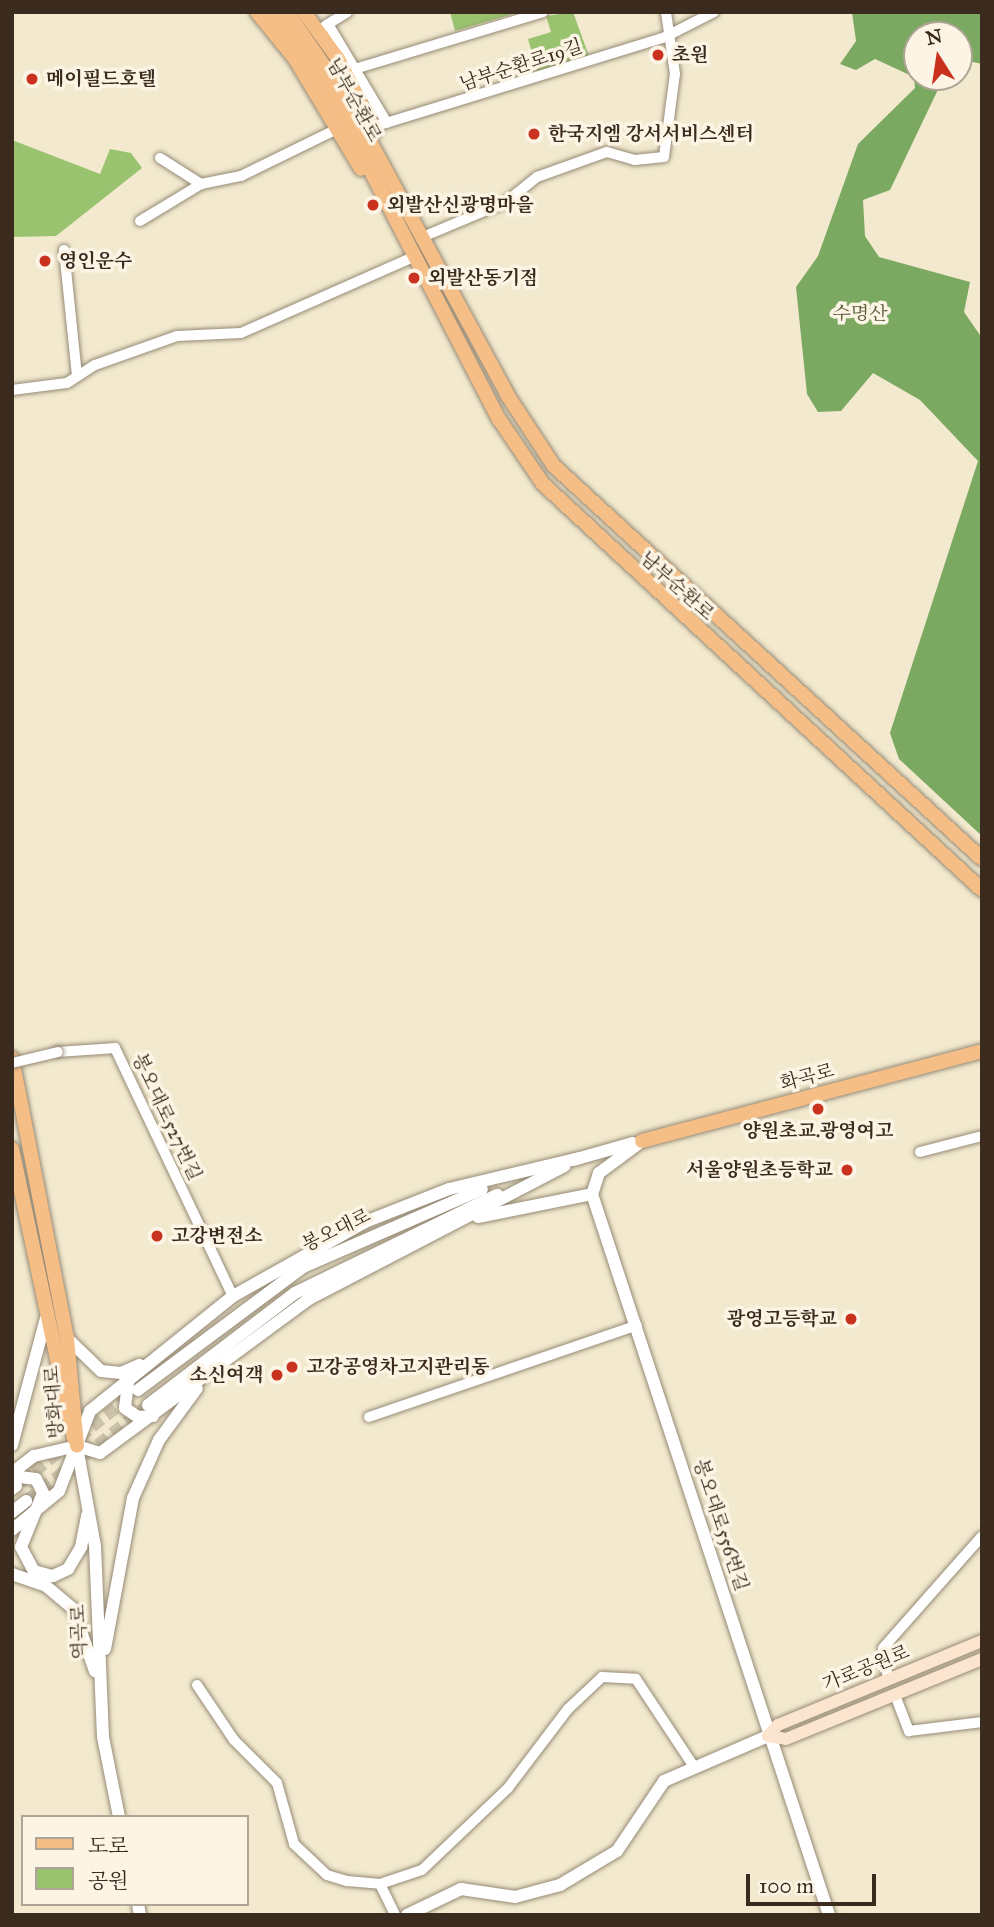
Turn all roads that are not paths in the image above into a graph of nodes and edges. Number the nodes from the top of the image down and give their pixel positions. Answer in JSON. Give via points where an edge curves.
{"nodes":[{"id":1,"x":257,"y":12,"type":"edge"},
{"id":2,"x":272,"y":12,"type":"edge"},
{"id":3,"x":287,"y":12,"type":"edge"},
{"id":4,"x":304,"y":12,"type":"edge"},
{"id":5,"x":347,"y":12,"type":"edge"},
{"id":6,"x":543,"y":12,"type":"edge"},
{"id":7,"x":666,"y":12,"type":"edge"},
{"id":8,"x":714,"y":12,"type":"edge"},
{"id":9,"x":323,"y":27,"type":"junction"},
{"id":10,"x":665,"y":37,"type":"junction"},
{"id":11,"x":358,"y":68,"type":"junction"},
{"id":12,"x":380,"y":125,"type":"junction"},
{"id":13,"x":337,"y":129,"type":"junction"},
{"id":14,"x":160,"y":158,"type":"dead end"},
{"id":15,"x":201,"y":184,"type":"junction"},
{"id":16,"x":407,"y":202,"type":"junction"},
{"id":17,"x":390,"y":214,"type":"junction"},
{"id":18,"x":141,"y":221,"type":"dead end"},
{"id":19,"x":425,"y":236,"type":"junction"},
{"id":20,"x":64,"y":250,"type":"dead end"},
{"id":21,"x":413,"y":257,"type":"junction"},
{"id":22,"x":77,"y":376,"type":"junction"},
{"id":23,"x":12,"y":390,"type":"edge"},
{"id":24,"x":982,"y":859,"type":"edge"},
{"id":25,"x":982,"y":890,"type":"edge"},
{"id":26,"x":982,"y":1051,"type":"edge"},
{"id":27,"x":12,"y":1060,"type":"edge"},
{"id":28,"x":982,"y":1136,"type":"edge"},
{"id":29,"x":642,"y":1141,"type":"junction"},
{"id":30,"x":12,"y":1149,"type":"edge"},
{"id":31,"x":920,"y":1152,"type":"dead end"},
{"id":32,"x":580,"y":1158,"type":"junction"},
{"id":33,"x":592,"y":1194,"type":"junction"},
{"id":34,"x":468,"y":1219,"type":"junction"},
{"id":35,"x":233,"y":1296,"type":"junction"},
{"id":36,"x":46,"y":1318,"type":"junction"},
{"id":37,"x":637,"y":1325,"type":"junction"},
{"id":38,"x":67,"y":1338,"type":"junction"},
{"id":39,"x":155,"y":1357,"type":"junction"},
{"id":40,"x":214,"y":1367,"type":"junction"},
{"id":41,"x":130,"y":1379,"type":"junction"},
{"id":42,"x":138,"y":1390,"type":"tunnel mouth"},
{"id":43,"x":152,"y":1410,"type":"junction"},
{"id":44,"x":369,"y":1417,"type":"dead end"},
{"id":45,"x":12,"y":1445,"type":"edge"},
{"id":46,"x":77,"y":1446,"type":"junction"},
{"id":47,"x":13,"y":1481,"type":"edge"},
{"id":48,"x":90,"y":1497,"type":"junction"},
{"id":49,"x":26,"y":1501,"type":"tunnel mouth"},
{"id":50,"x":36,"y":1511,"type":"junction"},
{"id":51,"x":12,"y":1512,"type":"edge"},
{"id":52,"x":12,"y":1530,"type":"edge"},
{"id":53,"x":982,"y":1536,"type":"edge"},
{"id":54,"x":12,"y":1574,"type":"edge"},
{"id":55,"x":982,"y":1641,"type":"edge"},
{"id":56,"x":982,"y":1659,"type":"edge"},
{"id":57,"x":888,"y":1679,"type":"junction"},
{"id":58,"x":100,"y":1684,"type":"junction"},
{"id":59,"x":197,"y":1685,"type":"dead end"},
{"id":60,"x":895,"y":1695,"type":"junction"},
{"id":61,"x":982,"y":1722,"type":"edge"},
{"id":62,"x":768,"y":1736,"type":"junction"},
{"id":63,"x":693,"y":1765,"type":"junction"},
{"id":64,"x":119,"y":1815,"type":"edge"},
{"id":65,"x":380,"y":1884,"type":"junction"},
{"id":66,"x":395,"y":1915,"type":"edge"},
{"id":67,"x":407,"y":1915,"type":"edge"},
{"id":68,"x":830,"y":1915,"type":"edge"}],
"edges":[{"from":1,"to":13,"type":"main road","name":"남부순환로"},
{"from":2,"to":17,"type":"main road","name":"남부순환로","via":[[331,94]]},
{"from":3,"to":16,"type":"main road","name":"남부순환로"},
{"from":4,"to":9,"type":"main road","name":"남부순환로"},
{"from":5,"to":9,"type":"street"},
{"from":6,"to":11,"type":"street"},
{"from":7,"to":10,"type":"street"},
{"from":8,"to":10,"type":"street","name":"남부순환로19길"},
{"from":9,"to":11,"type":"street","name":"남부순환로"},
{"from":9,"to":12,"type":"main road","name":"남부순환로"},
{"from":10,"to":12,"type":"street","name":"남부순환로19길"},
{"from":10,"to":19,"type":"street","via":[[675,74],[664,157],[635,160],[607,152],[537,177],[506,202]]},
{"from":11,"to":12,"type":"street"},
{"from":12,"to":16,"type":"main road","name":"남부순환로"},
{"from":13,"to":15,"type":"street","name":"남부순환로","via":[[241,176]]},
{"from":13,"to":17,"type":"main road","name":"남부순환로"},
{"from":14,"to":15,"type":"street"},
{"from":15,"to":18,"type":"street","name":"남부순환로"},
{"from":16,"to":19,"type":"main road","name":"남부순환로"},
{"from":17,"to":21,"type":"main road","name":"남부순환로"},
{"from":19,"to":24,"type":"main road","name":"남부순환로","via":[[508,396],[575,490]]},
{"from":20,"to":22,"type":"street"},
{"from":21,"to":22,"type":"street","via":[[241,333],[156,342]]},
{"from":21,"to":25,"type":"main road","name":"남부순환로","via":[[499,419],[543,484]]},
{"from":22,"to":23,"type":"street"},
{"from":26,"to":29,"type":"main road","name":"화곡로"},
{"from":27,"to":35,"type":"street","name":"봉오대로527번길","bridge":true,"via":[[115,1048]]},
{"from":27,"to":38,"type":"main road","name":"방화대로"},
{"from":28,"to":31,"type":"street"},
{"from":29,"to":32,"type":"street","name":"봉오대로"},
{"from":29,"to":33,"type":"street","via":[[599,1173]]},
{"from":30,"to":36,"type":"main road","name":"방화대로"},
{"from":32,"to":34,"type":"street"},
{"from":32,"to":35,"type":"street","via":[[449,1189],[365,1222]]},
{"from":32,"to":42,"type":"street","name":"봉오대로","via":[[452,1198],[344,1245],[244,1308]]},
{"from":32,"to":43,"type":"street","name":"봉오대로","via":[[343,1265],[248,1324]]},
{"from":33,"to":34,"type":"street"},
{"from":33,"to":37,"type":"street","name":"봉오대로556번길"},
{"from":34,"to":40,"type":"street","via":[[309,1299]]},
{"from":35,"to":39,"type":"street"},
{"from":36,"to":45,"type":"street"},
{"from":36,"to":46,"type":"main road","name":"방화대로"},
{"from":37,"to":44,"type":"street"},
{"from":37,"to":62,"type":"street","name":"봉오대로556번길"},
{"from":38,"to":39,"type":"street","via":[[83,1361],[111,1373]]},
{"from":38,"to":46,"type":"main road","name":"방화대로"},
{"from":39,"to":41,"type":"street"},
{"from":40,"to":43,"type":"street"},
{"from":40,"to":58,"type":"street","via":[[159,1440],[133,1497]]},
{"from":41,"to":43,"type":"street","via":[[125,1408],[138,1417]]},
{"from":41,"to":46,"type":"street","via":[[90,1411]]},
{"from":43,"to":46,"type":"street","via":[[100,1453]]},
{"from":46,"to":47,"type":"street","via":[[34,1456]]},
{"from":46,"to":48,"type":"street","name":"역곡로"},
{"from":46,"to":50,"type":"street","via":[[59,1491]]},
{"from":47,"to":50,"type":"street","via":[[27,1474],[41,1484]]},
{"from":48,"to":50,"type":"street","via":[[78,1556],[53,1576],[34,1571],[23,1555],[22,1538]]},
{"from":48,"to":58,"type":"street","name":"역곡로"},
{"from":49,"to":51,"type":"street"},
{"from":50,"to":52,"type":"street"},
{"from":53,"to":57,"type":"street","via":[[883,1648]]},
{"from":54,"to":58,"type":"street","via":[[46,1586],[73,1609]]},
{"from":55,"to":57,"type":"main road","name":"가로공원로"},
{"from":56,"to":60,"type":"main road","name":"가로공원로"},
{"from":57,"to":62,"type":"main road","name":"가로공원로","via":[[778,1725]]},
{"from":58,"to":64,"type":"street","name":"역곡로"},
{"from":59,"to":65,"type":"street","via":[[234,1740],[276,1783],[294,1844],[327,1875]]},
{"from":60,"to":61,"type":"street","via":[[909,1731]]},
{"from":60,"to":62,"type":"main road","name":"가로공원로","via":[[786,1739]]},
{"from":62,"to":63,"type":"street","name":"가로공원로"},
{"from":62,"to":68,"type":"street","name":"봉오대로556번길"},
{"from":63,"to":65,"type":"street","via":[[636,1679],[602,1676],[568,1709],[508,1788],[422,1870]]},
{"from":63,"to":67,"type":"street","name":"가로공원로","via":[[664,1781],[617,1851],[560,1885],[515,1897],[461,1889]]},
{"from":65,"to":66,"type":"street"}]}
